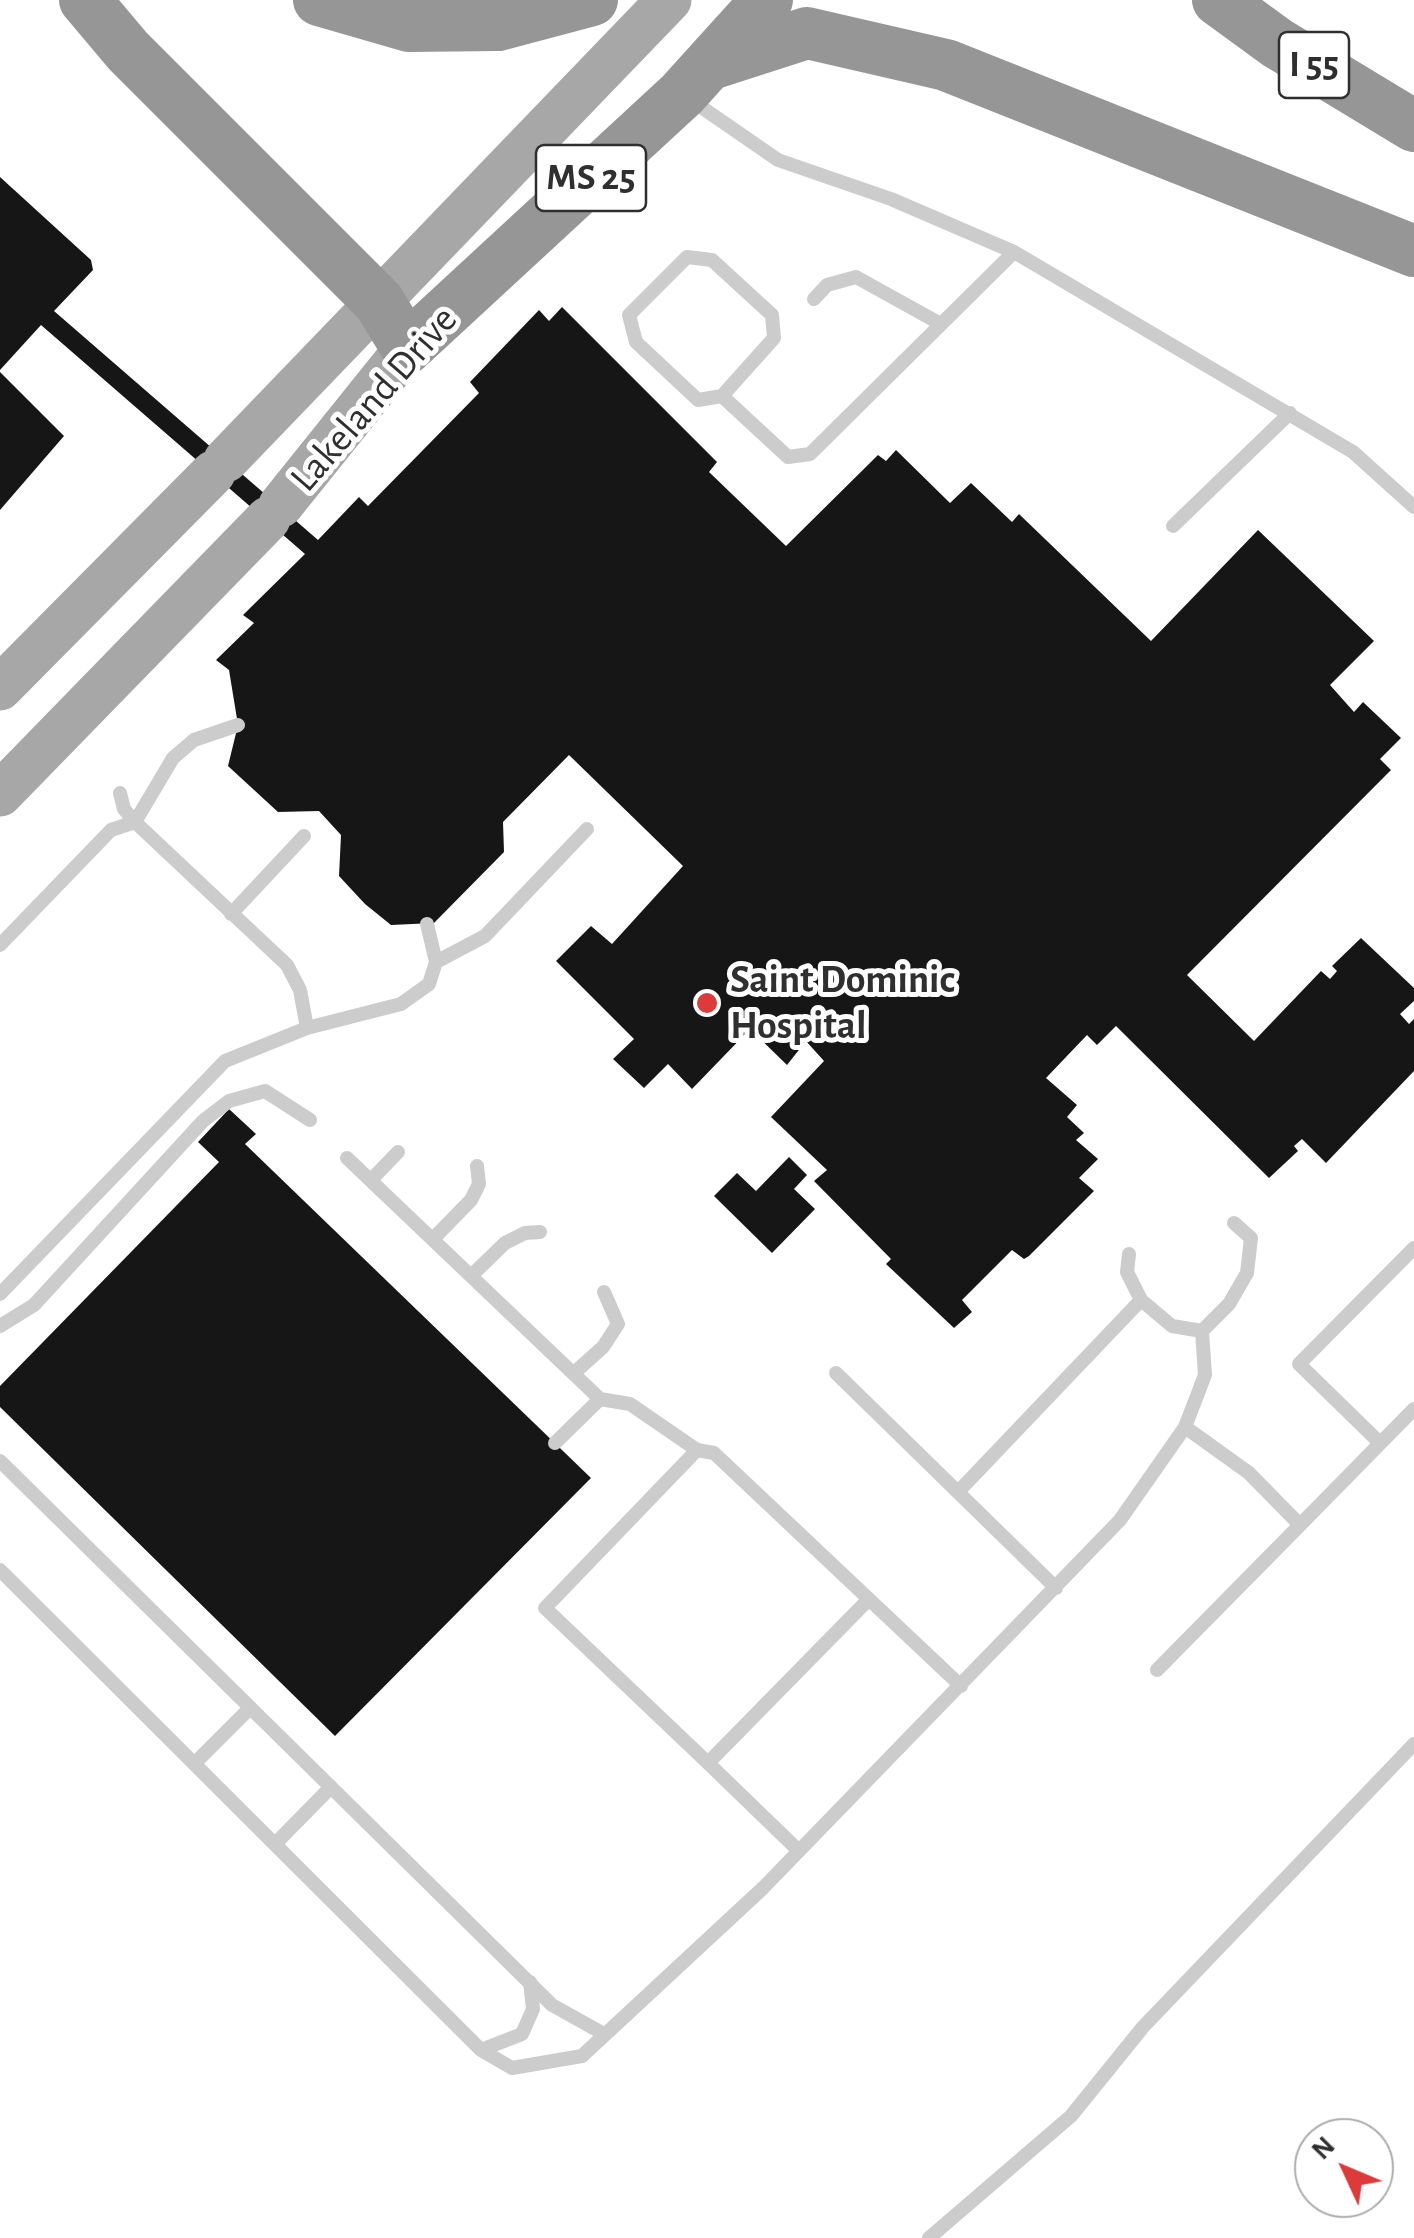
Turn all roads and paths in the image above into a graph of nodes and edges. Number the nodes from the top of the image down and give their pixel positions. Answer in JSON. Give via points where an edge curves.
{"nodes":[{"id":1,"x":85,"y":0,"type":"edge"},
{"id":2,"x":318,"y":0,"type":"edge"},
{"id":3,"x":592,"y":0,"type":"edge"},
{"id":4,"x":669,"y":0,"type":"edge"},
{"id":5,"x":767,"y":0,"type":"edge"},
{"id":6,"x":1218,"y":0,"type":"edge"},
{"id":7,"x":693,"y":81,"type":"junction"},
{"id":8,"x":1414,"y":126,"type":"edge"},
{"id":9,"x":1414,"y":251,"type":"edge"},
{"id":10,"x":1014,"y":252,"type":"junction"},
{"id":11,"x":814,"y":299,"type":"dead end"},
{"id":12,"x":379,"y":302,"type":"junction"},
{"id":13,"x":939,"y":323,"type":"junction"},
{"id":14,"x":407,"y":348,"type":"junction"},
{"id":15,"x":722,"y":396,"type":"junction"},
{"id":16,"x":1290,"y":413,"type":"junction"},
{"id":17,"x":1414,"y":508,"type":"edge"},
{"id":18,"x":1173,"y":526,"type":"dead end"},
{"id":19,"x":0,"y":688,"type":"edge"},
{"id":20,"x":238,"y":724,"type":"dead end"},
{"id":21,"x":120,"y":793,"type":"dead end"},
{"id":22,"x":0,"y":794,"type":"edge"},
{"id":23,"x":135,"y":822,"type":"junction"},
{"id":24,"x":587,"y":829,"type":"dead end"},
{"id":25,"x":304,"y":836,"type":"dead end"},
{"id":26,"x":231,"y":914,"type":"junction"},
{"id":27,"x":427,"y":924,"type":"dead end"},
{"id":28,"x":0,"y":945,"type":"edge"},
{"id":29,"x":436,"y":962,"type":"junction"},
{"id":30,"x":308,"y":1028,"type":"junction"},
{"id":31,"x":310,"y":1120,"type":"dead end"},
{"id":32,"x":398,"y":1152,"type":"dead end"},
{"id":33,"x":347,"y":1158,"type":"dead end"},
{"id":34,"x":476,"y":1166,"type":"dead end"},
{"id":35,"x":372,"y":1179,"type":"junction"},
{"id":36,"x":1234,"y":1223,"type":"dead end"},
{"id":37,"x":540,"y":1232,"type":"dead end"},
{"id":38,"x":434,"y":1238,"type":"junction"},
{"id":39,"x":1414,"y":1248,"type":"edge"},
{"id":40,"x":1130,"y":1254,"type":"dead end"},
{"id":41,"x":472,"y":1275,"type":"junction"},
{"id":42,"x":604,"y":1292,"type":"dead end"},
{"id":43,"x":0,"y":1294,"type":"edge"},
{"id":44,"x":1140,"y":1300,"type":"junction"},
{"id":45,"x":0,"y":1326,"type":"edge"},
{"id":46,"x":1202,"y":1331,"type":"junction"},
{"id":47,"x":836,"y":1372,"type":"dead end"},
{"id":48,"x":574,"y":1373,"type":"junction"},
{"id":49,"x":600,"y":1399,"type":"junction"},
{"id":50,"x":1414,"y":1409,"type":"edge"},
{"id":51,"x":1185,"y":1427,"type":"junction"},
{"id":52,"x":555,"y":1443,"type":"dead end"},
{"id":53,"x":1380,"y":1444,"type":"junction"},
{"id":54,"x":697,"y":1450,"type":"junction"},
{"id":55,"x":0,"y":1461,"type":"edge"},
{"id":56,"x":958,"y":1492,"type":"junction"},
{"id":57,"x":1300,"y":1525,"type":"junction"},
{"id":58,"x":0,"y":1570,"type":"edge"},
{"id":59,"x":1056,"y":1588,"type":"junction"},
{"id":60,"x":869,"y":1599,"type":"junction"},
{"id":61,"x":1157,"y":1670,"type":"dead end"},
{"id":62,"x":961,"y":1686,"type":"junction"},
{"id":63,"x":249,"y":1709,"type":"junction"},
{"id":64,"x":1414,"y":1744,"type":"edge"},
{"id":65,"x":196,"y":1762,"type":"junction"},
{"id":66,"x":708,"y":1763,"type":"junction"},
{"id":67,"x":331,"y":1788,"type":"junction"},
{"id":68,"x":276,"y":1843,"type":"junction"},
{"id":69,"x":800,"y":1851,"type":"junction"},
{"id":70,"x":529,"y":1980,"type":"junction"},
{"id":71,"x":604,"y":2034,"type":"junction"},
{"id":72,"x":480,"y":2050,"type":"junction"},
{"id":73,"x":929,"y":2238,"type":"edge"}],
"edges":[{"from":1,"to":12,"type":"highway"},
{"from":2,"to":3,"type":"highway","via":[[409,26],[498,26]]},
{"from":4,"to":12,"type":"main road","name":"Lakeland Drive"},
{"from":5,"to":7,"type":"highway","name":"Lakeland Drive","number":"MS 25"},
{"from":6,"to":8,"type":"highway","number":"I 55"},
{"from":7,"to":9,"type":"highway","via":[[807,33],[946,65]]},
{"from":7,"to":10,"type":"lane","via":[[778,160],[892,199]]},
{"from":7,"to":14,"type":"highway","name":"Lakeland Drive","number":"MS 25"},
{"from":10,"to":13,"type":"lane"},
{"from":10,"to":16,"type":"lane"},
{"from":11,"to":13,"type":"lane","via":[[827,285],[856,277]]},
{"from":12,"to":14,"type":"highway"},
{"from":12,"to":19,"type":"main road","name":"Lakeland Drive"},
{"from":13,"to":15,"type":"lane","via":[[810,454],[788,457]]},
{"from":14,"to":22,"type":"main road","name":"Lakeland Drive","via":[[274,512]]},
{"from":15,"to":15,"type":"lane","via":[[698,400],[636,342],[630,315],[687,257],[712,260],[772,315],[774,338]]},
{"from":16,"to":17,"type":"lane","via":[[1354,452]]},
{"from":16,"to":18,"type":"lane"},
{"from":20,"to":23,"type":"lane","via":[[194,740],[173,758]]},
{"from":21,"to":23,"type":"lane"},
{"from":23,"to":26,"type":"lane"},
{"from":23,"to":28,"type":"lane","via":[[111,830]]},
{"from":24,"to":29,"type":"lane","via":[[485,936]]},
{"from":25,"to":26,"type":"lane"},
{"from":26,"to":30,"type":"lane","via":[[287,965]]},
{"from":27,"to":29,"type":"lane"},
{"from":29,"to":30,"type":"lane","via":[[429,984],[401,1004]]},
{"from":30,"to":43,"type":"lane","via":[[224,1060]]},
{"from":31,"to":45,"type":"lane","via":[[265,1091],[230,1101],[203,1121],[34,1305]]},
{"from":32,"to":35,"type":"lane"},
{"from":33,"to":35,"type":"lane"},
{"from":34,"to":38,"type":"lane","via":[[479,1184],[472,1200]]},
{"from":35,"to":38,"type":"lane"},
{"from":36,"to":46,"type":"lane","via":[[1251,1238],[1247,1273],[1230,1304]]},
{"from":37,"to":41,"type":"lane","via":[[505,1242]]},
{"from":38,"to":41,"type":"lane"},
{"from":39,"to":53,"type":"lane","via":[[1299,1364]]},
{"from":40,"to":44,"type":"lane","via":[[1126,1272]]},
{"from":41,"to":48,"type":"lane"},
{"from":42,"to":48,"type":"lane","via":[[618,1324]]},
{"from":44,"to":46,"type":"lane","via":[[1172,1326]]},
{"from":44,"to":56,"type":"lane"},
{"from":46,"to":51,"type":"lane","via":[[1204,1375]]},
{"from":47,"to":56,"type":"lane"},
{"from":48,"to":49,"type":"lane"},
{"from":49,"to":52,"type":"lane"},
{"from":49,"to":54,"type":"lane","via":[[630,1404]]},
{"from":50,"to":53,"type":"lane"},
{"from":51,"to":57,"type":"lane","via":[[1249,1473]]},
{"from":51,"to":59,"type":"lane","via":[[1120,1520]]},
{"from":53,"to":57,"type":"lane"},
{"from":54,"to":60,"type":"lane","via":[[714,1453]]},
{"from":54,"to":66,"type":"lane","via":[[546,1608]]},
{"from":55,"to":63,"type":"lane"},
{"from":56,"to":59,"type":"lane"},
{"from":57,"to":61,"type":"lane"},
{"from":58,"to":65,"type":"lane"},
{"from":59,"to":62,"type":"lane"},
{"from":60,"to":62,"type":"lane"},
{"from":60,"to":66,"type":"lane"},
{"from":62,"to":69,"type":"lane"},
{"from":63,"to":65,"type":"lane"},
{"from":63,"to":67,"type":"lane"},
{"from":64,"to":73,"type":"lane","via":[[1144,2027],[1071,2116]]},
{"from":65,"to":68,"type":"lane"},
{"from":66,"to":69,"type":"lane"},
{"from":67,"to":68,"type":"lane"},
{"from":67,"to":70,"type":"lane"},
{"from":68,"to":72,"type":"lane"},
{"from":69,"to":71,"type":"lane"},
{"from":70,"to":71,"type":"lane","via":[[552,2005]]},
{"from":70,"to":72,"type":"lane","via":[[533,2008],[522,2034]]},
{"from":71,"to":72,"type":"lane","via":[[582,2056],[542,2065],[512,2068]]}]}
